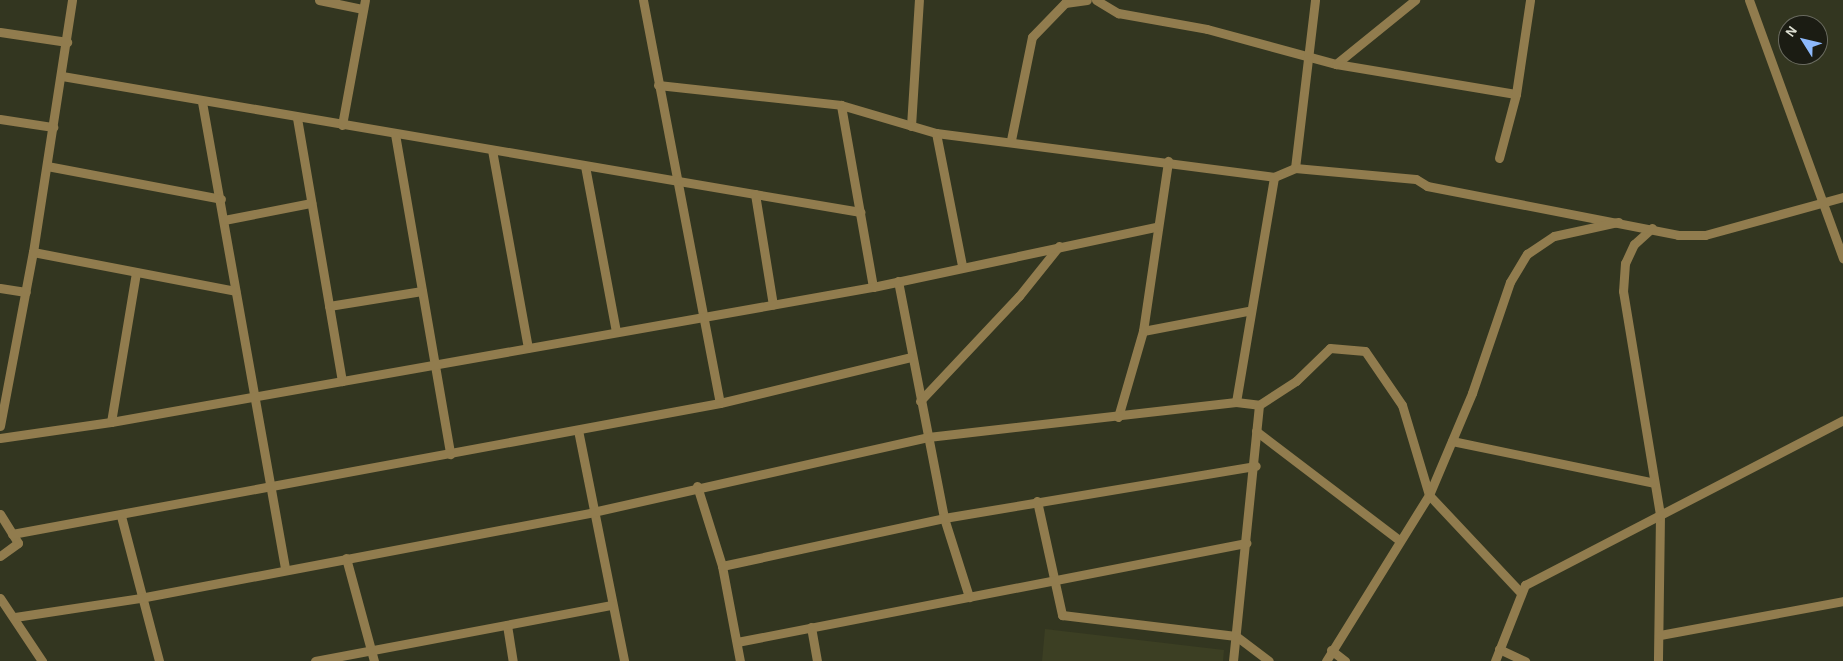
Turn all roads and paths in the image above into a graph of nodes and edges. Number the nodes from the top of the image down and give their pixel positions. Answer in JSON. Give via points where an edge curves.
{"nodes":[{"id":1,"x":72,"y":0,"type":"edge"},
{"id":2,"x":319,"y":0,"type":"edge"},
{"id":3,"x":643,"y":0,"type":"edge"},
{"id":4,"x":919,"y":0,"type":"edge"},
{"id":5,"x":1087,"y":0,"type":"edge"},
{"id":6,"x":1096,"y":0,"type":"edge"},
{"id":7,"x":1315,"y":0,"type":"edge"},
{"id":8,"x":1415,"y":0,"type":"edge"},
{"id":9,"x":1530,"y":0,"type":"edge"},
{"id":10,"x":1749,"y":0,"type":"edge"},
{"id":11,"x":364,"y":5,"type":"edge"},
{"id":12,"x":0,"y":32,"type":"edge"},
{"id":13,"x":67,"y":42,"type":"junction"},
{"id":14,"x":1308,"y":57,"type":"junction"},
{"id":15,"x":1336,"y":64,"type":"junction"},
{"id":16,"x":62,"y":76,"type":"junction"},
{"id":17,"x":658,"y":85,"type":"junction"},
{"id":18,"x":1516,"y":94,"type":"junction"},
{"id":19,"x":202,"y":102,"type":"junction"},
{"id":20,"x":841,"y":104,"type":"junction"},
{"id":21,"x":296,"y":118,"type":"junction"},
{"id":22,"x":0,"y":120,"type":"edge"},
{"id":23,"x":342,"y":125,"type":"junction"},
{"id":24,"x":911,"y":126,"type":"junction"},
{"id":25,"x":53,"y":127,"type":"junction"},
{"id":26,"x":936,"y":133,"type":"junction"},
{"id":27,"x":395,"y":134,"type":"junction"},
{"id":28,"x":1011,"y":140,"type":"junction"},
{"id":29,"x":492,"y":150,"type":"junction"},
{"id":30,"x":1499,"y":158,"type":"dead end"},
{"id":31,"x":1168,"y":161,"type":"junction"},
{"id":32,"x":47,"y":166,"type":"junction"},
{"id":33,"x":585,"y":166,"type":"junction"},
{"id":34,"x":1296,"y":168,"type":"junction"},
{"id":35,"x":1274,"y":177,"type":"junction"},
{"id":36,"x":679,"y":181,"type":"junction"},
{"id":37,"x":755,"y":194,"type":"junction"},
{"id":38,"x":1843,"y":197,"type":"edge"},
{"id":39,"x":221,"y":199,"type":"junction"},
{"id":40,"x":311,"y":203,"type":"junction"},
{"id":41,"x":1823,"y":203,"type":"junction"},
{"id":42,"x":860,"y":212,"type":"junction"},
{"id":43,"x":224,"y":220,"type":"junction"},
{"id":44,"x":1621,"y":222,"type":"junction"},
{"id":45,"x":1155,"y":226,"type":"junction"},
{"id":46,"x":1652,"y":228,"type":"junction"},
{"id":47,"x":1059,"y":246,"type":"junction"},
{"id":48,"x":33,"y":252,"type":"junction"},
{"id":49,"x":1843,"y":258,"type":"edge"},
{"id":50,"x":962,"y":265,"type":"junction"},
{"id":51,"x":136,"y":273,"type":"junction"},
{"id":52,"x":898,"y":281,"type":"junction"},
{"id":53,"x":873,"y":287,"type":"junction"},
{"id":54,"x":0,"y":288,"type":"edge"},
{"id":55,"x":235,"y":291,"type":"junction"},
{"id":56,"x":422,"y":291,"type":"junction"},
{"id":57,"x":26,"y":292,"type":"junction"},
{"id":58,"x":772,"y":305,"type":"junction"},
{"id":59,"x":329,"y":306,"type":"junction"},
{"id":60,"x":1248,"y":311,"type":"junction"},
{"id":61,"x":704,"y":317,"type":"junction"},
{"id":62,"x":1144,"y":331,"type":"junction"},
{"id":63,"x":616,"y":332,"type":"junction"},
{"id":64,"x":528,"y":348,"type":"junction"},
{"id":65,"x":911,"y":357,"type":"junction"},
{"id":66,"x":434,"y":365,"type":"junction"},
{"id":67,"x":342,"y":381,"type":"junction"},
{"id":68,"x":254,"y":397,"type":"junction"},
{"id":69,"x":920,"y":401,"type":"junction"},
{"id":70,"x":1236,"y":402,"type":"junction"},
{"id":71,"x":720,"y":403,"type":"junction"},
{"id":72,"x":1259,"y":405,"type":"junction"},
{"id":73,"x":1118,"y":417,"type":"junction"},
{"id":74,"x":1843,"y":420,"type":"edge"},
{"id":75,"x":111,"y":422,"type":"junction"},
{"id":76,"x":0,"y":426,"type":"edge"},
{"id":77,"x":578,"y":430,"type":"junction"},
{"id":78,"x":1256,"y":431,"type":"junction"},
{"id":79,"x":928,"y":437,"type":"junction"},
{"id":80,"x":0,"y":438,"type":"edge"},
{"id":81,"x":1452,"y":441,"type":"junction"},
{"id":82,"x":450,"y":454,"type":"junction"},
{"id":83,"x":1256,"y":466,"type":"junction"},
{"id":84,"x":1654,"y":483,"type":"junction"},
{"id":85,"x":697,"y":486,"type":"junction"},
{"id":86,"x":270,"y":488,"type":"junction"},
{"id":87,"x":1429,"y":495,"type":"junction"},
{"id":88,"x":1038,"y":501,"type":"junction"},
{"id":89,"x":593,"y":512,"type":"junction"},
{"id":90,"x":0,"y":514,"type":"edge"},
{"id":91,"x":1660,"y":515,"type":"junction"},
{"id":92,"x":121,"y":516,"type":"junction"},
{"id":93,"x":944,"y":518,"type":"junction"},
{"id":94,"x":12,"y":534,"type":"junction"},
{"id":95,"x":1399,"y":540,"type":"junction"},
{"id":96,"x":1246,"y":543,"type":"junction"},
{"id":97,"x":0,"y":556,"type":"edge"},
{"id":98,"x":346,"y":558,"type":"junction"},
{"id":99,"x":722,"y":566,"type":"junction"},
{"id":100,"x":285,"y":570,"type":"junction"},
{"id":101,"x":1055,"y":578,"type":"junction"},
{"id":102,"x":1520,"y":592,"type":"junction"},
{"id":103,"x":969,"y":597,"type":"junction"},
{"id":104,"x":0,"y":598,"type":"edge"},
{"id":105,"x":140,"y":598,"type":"junction"},
{"id":106,"x":1843,"y":601,"type":"edge"},
{"id":107,"x":612,"y":605,"type":"junction"},
{"id":108,"x":15,"y":617,"type":"junction"},
{"id":109,"x":507,"y":625,"type":"junction"},
{"id":110,"x":811,"y":628,"type":"junction"},
{"id":111,"x":1660,"y":634,"type":"junction"},
{"id":112,"x":1236,"y":636,"type":"junction"},
{"id":113,"x":737,"y":642,"type":"junction"},
{"id":114,"x":1499,"y":649,"type":"junction"},
{"id":115,"x":1331,"y":650,"type":"junction"},
{"id":116,"x":370,"y":651,"type":"junction"},
{"id":117,"x":42,"y":661,"type":"edge"},
{"id":118,"x":159,"y":661,"type":"edge"},
{"id":119,"x":314,"y":661,"type":"edge"},
{"id":120,"x":374,"y":661,"type":"edge"},
{"id":121,"x":514,"y":661,"type":"edge"},
{"id":122,"x":624,"y":661,"type":"edge"},
{"id":123,"x":740,"y":661,"type":"edge"},
{"id":124,"x":817,"y":661,"type":"edge"},
{"id":125,"x":1233,"y":661,"type":"edge"},
{"id":126,"x":1269,"y":661,"type":"edge"},
{"id":127,"x":1326,"y":661,"type":"edge"},
{"id":128,"x":1345,"y":661,"type":"edge"},
{"id":129,"x":1495,"y":661,"type":"edge"},
{"id":130,"x":1525,"y":661,"type":"edge"},
{"id":131,"x":1658,"y":661,"type":"edge"}],
"edges":[{"from":1,"to":13,"type":"street"},
{"from":2,"to":11,"type":"street"},
{"from":3,"to":17,"type":"street"},
{"from":4,"to":24,"type":"street"},
{"from":5,"to":28,"type":"street","via":[[1065,3],[1032,37]]},
{"from":6,"to":14,"type":"street","via":[[1118,12],[1207,29]]},
{"from":7,"to":14,"type":"street"},
{"from":8,"to":15,"type":"street"},
{"from":9,"to":18,"type":"street"},
{"from":10,"to":41,"type":"street"},
{"from":11,"to":23,"type":"street"},
{"from":12,"to":13,"type":"street"},
{"from":13,"to":16,"type":"street"},
{"from":14,"to":15,"type":"street"},
{"from":14,"to":34,"type":"street"},
{"from":15,"to":18,"type":"street"},
{"from":16,"to":19,"type":"street"},
{"from":16,"to":25,"type":"street"},
{"from":17,"to":20,"type":"street"},
{"from":17,"to":36,"type":"street"},
{"from":18,"to":30,"type":"street"},
{"from":19,"to":21,"type":"street"},
{"from":19,"to":39,"type":"street"},
{"from":20,"to":24,"type":"street"},
{"from":20,"to":42,"type":"street"},
{"from":21,"to":23,"type":"street"},
{"from":21,"to":40,"type":"street"},
{"from":22,"to":25,"type":"street"},
{"from":23,"to":27,"type":"street"},
{"from":24,"to":26,"type":"street"},
{"from":25,"to":32,"type":"street"},
{"from":26,"to":28,"type":"street"},
{"from":26,"to":50,"type":"street"},
{"from":27,"to":29,"type":"street"},
{"from":27,"to":56,"type":"street"},
{"from":28,"to":31,"type":"street"},
{"from":29,"to":33,"type":"street"},
{"from":29,"to":64,"type":"street"},
{"from":31,"to":35,"type":"street"},
{"from":31,"to":45,"type":"street"},
{"from":32,"to":39,"type":"street"},
{"from":32,"to":48,"type":"street"},
{"from":33,"to":36,"type":"street"},
{"from":33,"to":63,"type":"street"},
{"from":34,"to":35,"type":"street"},
{"from":34,"to":44,"type":"street","via":[[1416,179],[1427,186]]},
{"from":35,"to":60,"type":"street"},
{"from":36,"to":37,"type":"street"},
{"from":36,"to":61,"type":"street"},
{"from":37,"to":42,"type":"street"},
{"from":37,"to":58,"type":"street"},
{"from":38,"to":41,"type":"street"},
{"from":39,"to":43,"type":"street"},
{"from":40,"to":43,"type":"street"},
{"from":40,"to":59,"type":"street"},
{"from":41,"to":46,"type":"street","via":[[1705,234]]},
{"from":41,"to":49,"type":"street"},
{"from":42,"to":53,"type":"street"},
{"from":43,"to":55,"type":"street"},
{"from":44,"to":46,"type":"street"},
{"from":44,"to":81,"type":"street","via":[[1554,236],[1526,254],[1510,282]]},
{"from":45,"to":47,"type":"street"},
{"from":45,"to":62,"type":"street"},
{"from":46,"to":84,"type":"street","via":[[1631,250],[1623,291]]},
{"from":47,"to":50,"type":"street"},
{"from":47,"to":69,"type":"street","via":[[1019,296]]},
{"from":48,"to":51,"type":"street"},
{"from":48,"to":57,"type":"street"},
{"from":50,"to":52,"type":"street"},
{"from":51,"to":55,"type":"street"},
{"from":51,"to":75,"type":"street"},
{"from":52,"to":53,"type":"street"},
{"from":52,"to":65,"type":"street"},
{"from":53,"to":58,"type":"street"},
{"from":54,"to":57,"type":"street"},
{"from":55,"to":68,"type":"street"},
{"from":56,"to":59,"type":"street"},
{"from":56,"to":66,"type":"street"},
{"from":57,"to":76,"type":"street"},
{"from":58,"to":61,"type":"street"},
{"from":59,"to":67,"type":"street"},
{"from":60,"to":62,"type":"street"},
{"from":60,"to":70,"type":"street"},
{"from":61,"to":63,"type":"street"},
{"from":61,"to":71,"type":"street"},
{"from":62,"to":73,"type":"street"},
{"from":63,"to":64,"type":"street"},
{"from":64,"to":66,"type":"street"},
{"from":65,"to":69,"type":"street"},
{"from":65,"to":71,"type":"street"},
{"from":66,"to":67,"type":"street"},
{"from":66,"to":82,"type":"street"},
{"from":67,"to":68,"type":"street"},
{"from":68,"to":75,"type":"street"},
{"from":68,"to":86,"type":"street"},
{"from":69,"to":79,"type":"street"},
{"from":70,"to":72,"type":"street"},
{"from":70,"to":73,"type":"street"},
{"from":71,"to":77,"type":"street"},
{"from":72,"to":78,"type":"street"},
{"from":72,"to":87,"type":"street","via":[[1296,381],[1315,358],[1330,348],[1364,351],[1402,404]]},
{"from":73,"to":79,"type":"street"},
{"from":74,"to":91,"type":"street"},
{"from":75,"to":80,"type":"street"},
{"from":77,"to":82,"type":"street"},
{"from":77,"to":89,"type":"street"},
{"from":78,"to":83,"type":"street"},
{"from":78,"to":95,"type":"street"},
{"from":79,"to":85,"type":"street"},
{"from":79,"to":93,"type":"street"},
{"from":81,"to":84,"type":"street"},
{"from":81,"to":87,"type":"street"},
{"from":82,"to":86,"type":"street"},
{"from":83,"to":88,"type":"street"},
{"from":83,"to":96,"type":"street"},
{"from":84,"to":91,"type":"street"},
{"from":85,"to":89,"type":"street"},
{"from":85,"to":99,"type":"street"},
{"from":86,"to":92,"type":"street"},
{"from":86,"to":100,"type":"street"},
{"from":87,"to":95,"type":"street"},
{"from":87,"to":102,"type":"street"},
{"from":88,"to":93,"type":"street"},
{"from":88,"to":101,"type":"street"},
{"from":89,"to":98,"type":"street"},
{"from":89,"to":107,"type":"street"},
{"from":90,"to":94,"type":"street"},
{"from":91,"to":102,"type":"street","via":[[1533,580]]},
{"from":91,"to":111,"type":"street"},
{"from":92,"to":94,"type":"street"},
{"from":92,"to":105,"type":"street"},
{"from":93,"to":99,"type":"street"},
{"from":93,"to":103,"type":"street"},
{"from":94,"to":97,"type":"street","via":[[18,543]]},
{"from":95,"to":115,"type":"street"},
{"from":96,"to":101,"type":"street"},
{"from":96,"to":112,"type":"street"},
{"from":98,"to":100,"type":"street"},
{"from":98,"to":116,"type":"street"},
{"from":99,"to":113,"type":"street"},
{"from":100,"to":105,"type":"street"},
{"from":101,"to":103,"type":"street"},
{"from":101,"to":112,"type":"street","via":[[1060,609],[1068,618]]},
{"from":102,"to":114,"type":"street"},
{"from":103,"to":110,"type":"street"},
{"from":104,"to":108,"type":"street"},
{"from":105,"to":108,"type":"street"},
{"from":105,"to":118,"type":"street"},
{"from":106,"to":111,"type":"street"},
{"from":107,"to":109,"type":"street"},
{"from":107,"to":122,"type":"street"},
{"from":108,"to":117,"type":"street"},
{"from":109,"to":116,"type":"street"},
{"from":109,"to":121,"type":"street"},
{"from":110,"to":113,"type":"street"},
{"from":110,"to":124,"type":"street"},
{"from":111,"to":131,"type":"street"},
{"from":112,"to":125,"type":"street"},
{"from":112,"to":126,"type":"street"},
{"from":113,"to":123,"type":"street"},
{"from":114,"to":129,"type":"street"},
{"from":114,"to":130,"type":"street"},
{"from":115,"to":127,"type":"street"},
{"from":115,"to":128,"type":"street"},
{"from":116,"to":119,"type":"street"},
{"from":116,"to":120,"type":"street"}]}
